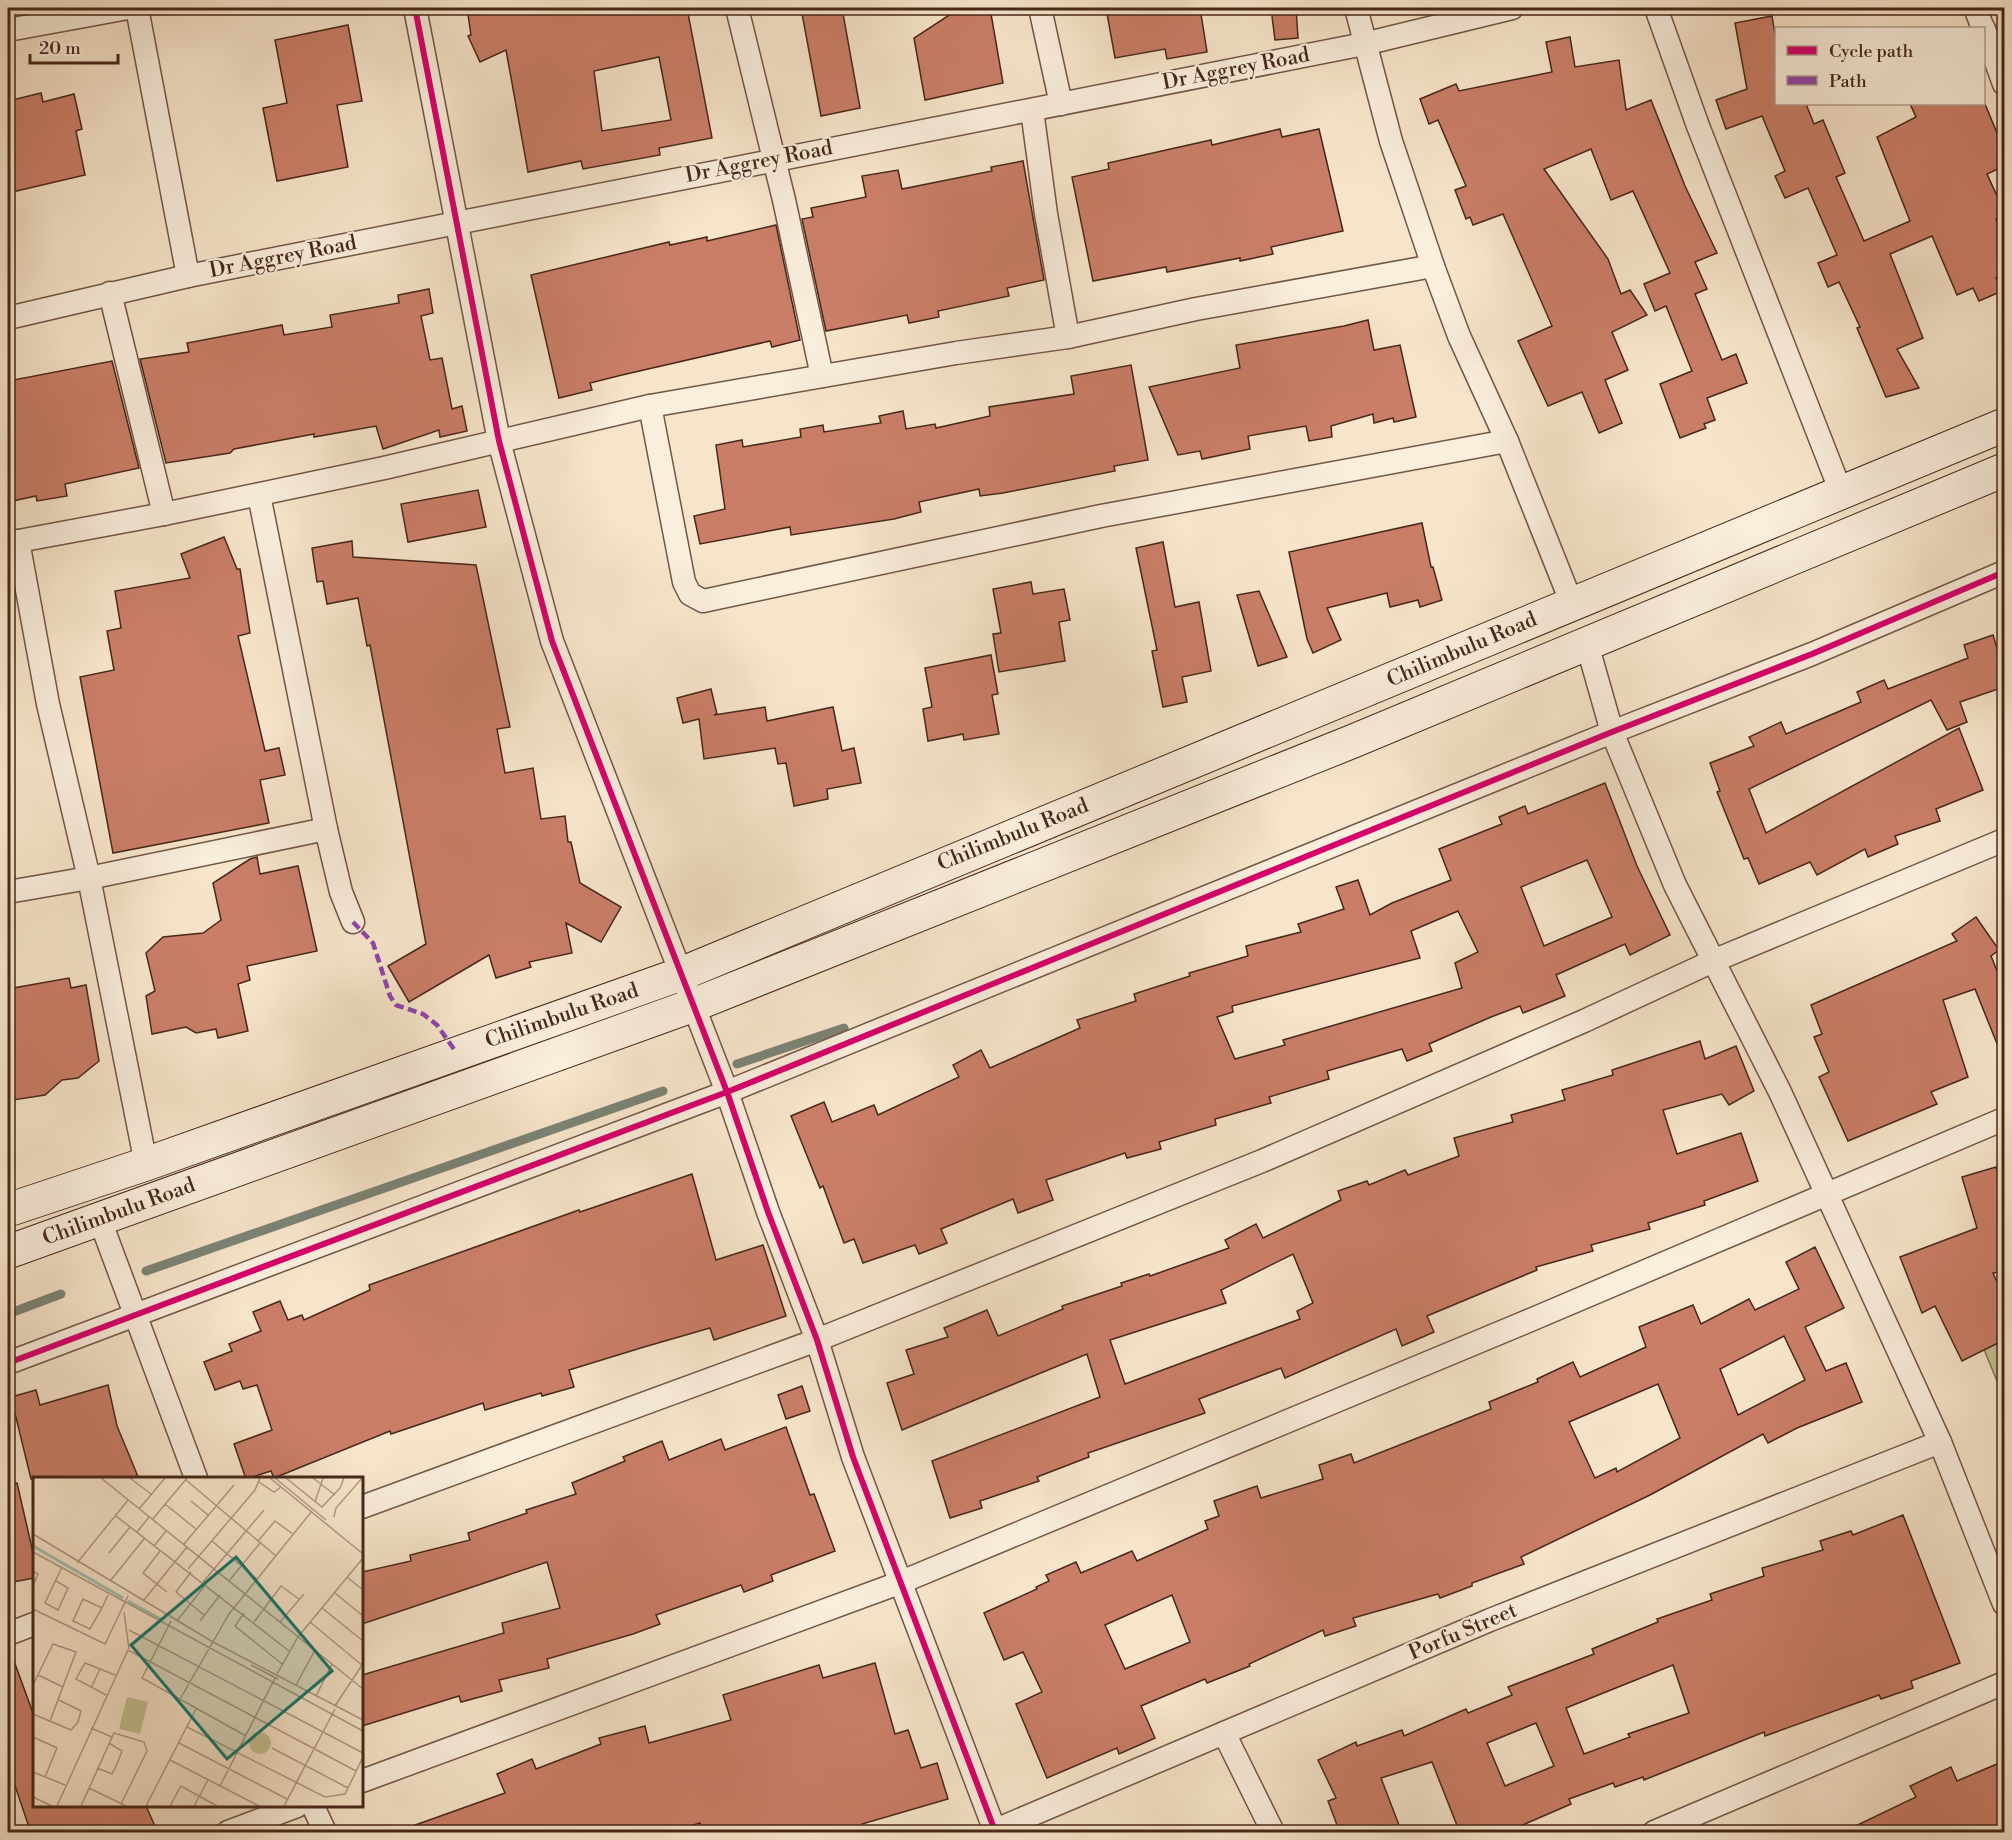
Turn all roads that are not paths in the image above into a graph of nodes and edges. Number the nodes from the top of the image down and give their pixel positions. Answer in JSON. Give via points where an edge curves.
{"nodes":[{"id":1,"x":128,"y":8,"type":"edge"},
{"id":2,"x":137,"y":8,"type":"edge"},
{"id":3,"x":415,"y":8,"type":"edge"},
{"id":4,"x":737,"y":8,"type":"edge"},
{"id":5,"x":1040,"y":8,"type":"edge"},
{"id":6,"x":1356,"y":8,"type":"edge"},
{"id":7,"x":1512,"y":8,"type":"edge"},
{"id":8,"x":1656,"y":8,"type":"edge"},
{"id":9,"x":1975,"y":8,"type":"edge"},
{"id":10,"x":1982,"y":27,"type":"edge"},
{"id":11,"x":8,"y":30,"type":"edge"},
{"id":12,"x":1985,"y":34,"type":"edge"},
{"id":13,"x":1364,"y":44,"type":"junction"},
{"id":14,"x":2004,"y":84,"type":"edge"},
{"id":15,"x":1061,"y":104,"type":"junction"},
{"id":16,"x":1032,"y":110,"type":"junction"},
{"id":17,"x":774,"y":159,"type":"junction"},
{"id":18,"x":457,"y":222,"type":"junction"},
{"id":19,"x":1433,"y":266,"type":"junction"},
{"id":20,"x":189,"y":276,"type":"junction"},
{"id":21,"x":110,"y":293,"type":"junction"},
{"id":22,"x":8,"y":318,"type":"edge"},
{"id":23,"x":1068,"y":337,"type":"junction"},
{"id":24,"x":822,"y":376,"type":"junction"},
{"id":25,"x":650,"y":406,"type":"junction"},
{"id":26,"x":2004,"y":425,"type":"edge"},
{"id":27,"x":499,"y":441,"type":"junction"},
{"id":28,"x":1507,"y":441,"type":"junction"},
{"id":29,"x":2004,"y":470,"type":"edge"},
{"id":30,"x":1841,"y":492,"type":"junction"},
{"id":31,"x":259,"y":495,"type":"junction"},
{"id":32,"x":164,"y":514,"type":"junction"},
{"id":33,"x":13,"y":542,"type":"edge"},
{"id":34,"x":2004,"y":572,"type":"edge"},
{"id":35,"x":1572,"y":604,"type":"junction"},
{"id":36,"x":1587,"y":644,"type":"junction"},
{"id":37,"x":1612,"y":732,"type":"junction"},
{"id":38,"x":326,"y":829,"type":"junction"},
{"id":39,"x":2004,"y":840,"type":"edge"},
{"id":40,"x":89,"y":878,"type":"junction"},
{"id":41,"x":8,"y":892,"type":"edge"},
{"id":42,"x":353,"y":922,"type":"dead end"},
{"id":43,"x":1713,"y":961,"type":"junction"},
{"id":44,"x":681,"y":974,"type":"junction"},
{"id":45,"x":691,"y":1006,"type":"junction"},
{"id":46,"x":727,"y":1092,"type":"junction"},
{"id":47,"x":2004,"y":1119,"type":"edge"},
{"id":48,"x":146,"y":1164,"type":"junction"},
{"id":49,"x":1827,"y":1195,"type":"junction"},
{"id":50,"x":8,"y":1210,"type":"edge"},
{"id":51,"x":100,"y":1220,"type":"junction"},
{"id":52,"x":8,"y":1252,"type":"edge"},
{"id":53,"x":136,"y":1316,"type":"junction"},
{"id":54,"x":817,"y":1340,"type":"junction"},
{"id":55,"x":8,"y":1363,"type":"edge"},
{"id":56,"x":1940,"y":1442,"type":"junction"},
{"id":57,"x":195,"y":1477,"type":"edge"},
{"id":58,"x":363,"y":1507,"type":"edge"},
{"id":59,"x":899,"y":1583,"type":"junction"},
{"id":60,"x":2004,"y":1604,"type":"edge"},
{"id":61,"x":33,"y":1624,"type":"edge"},
{"id":62,"x":8,"y":1634,"type":"edge"},
{"id":63,"x":2004,"y":1683,"type":"edge"},
{"id":64,"x":1224,"y":1733,"type":"junction"},
{"id":65,"x":363,"y":1781,"type":"edge"},
{"id":66,"x":294,"y":1807,"type":"edge"},
{"id":67,"x":314,"y":1807,"type":"edge"},
{"id":68,"x":993,"y":1832,"type":"edge"},
{"id":69,"x":228,"y":1833,"type":"edge"},
{"id":70,"x":325,"y":1833,"type":"edge"},
{"id":71,"x":1273,"y":1833,"type":"edge"},
{"id":72,"x":1654,"y":1833,"type":"edge"}],
"edges":[{"from":1,"to":11,"type":"street"},
{"from":2,"to":20,"type":"street"},
{"from":3,"to":18,"type":"street"},
{"from":4,"to":17,"type":"street"},
{"from":5,"to":15,"type":"street"},
{"from":6,"to":13,"type":"street"},
{"from":7,"to":13,"type":"street","name":"Dr Aggrey Road"},
{"from":8,"to":30,"type":"street"},
{"from":9,"to":10,"type":"street"},
{"from":12,"to":14,"type":"street"},
{"from":13,"to":15,"type":"street","name":"Dr Aggrey Road"},
{"from":13,"to":19,"type":"street","via":[[1391,141]]},
{"from":15,"to":16,"type":"street","name":"Dr Aggrey Road"},
{"from":16,"to":17,"type":"street","name":"Dr Aggrey Road"},
{"from":16,"to":23,"type":"street"},
{"from":17,"to":18,"type":"street","name":"Dr Aggrey Road"},
{"from":17,"to":24,"type":"street"},
{"from":18,"to":20,"type":"street","name":"Dr Aggrey Road"},
{"from":18,"to":27,"type":"street"},
{"from":19,"to":23,"type":"street","via":[[1255,297]]},
{"from":19,"to":28,"type":"street"},
{"from":20,"to":21,"type":"street","name":"Dr Aggrey Road"},
{"from":21,"to":22,"type":"street","name":"Dr Aggrey Road"},
{"from":21,"to":32,"type":"street"},
{"from":23,"to":24,"type":"street"},
{"from":24,"to":25,"type":"street"},
{"from":25,"to":27,"type":"street"},
{"from":25,"to":28,"type":"street","via":[[684,582],[690,594],[703,601],[1101,516]]},
{"from":26,"to":30,"type":"main road","name":"Chilimbulu Road"},
{"from":27,"to":31,"type":"street"},
{"from":27,"to":44,"type":"street","via":[[552,641]]},
{"from":28,"to":35,"type":"street"},
{"from":29,"to":36,"type":"main road","name":"Chilimbulu Road"},
{"from":30,"to":35,"type":"main road","name":"Chilimbulu Road"},
{"from":31,"to":32,"type":"street"},
{"from":31,"to":38,"type":"street"},
{"from":32,"to":33,"type":"street"},
{"from":33,"to":40,"type":"street"},
{"from":34,"to":37,"type":"street","via":[[1812,654]]},
{"from":35,"to":44,"type":"main road","name":"Chilimbulu Road"},
{"from":36,"to":37,"type":"street"},
{"from":36,"to":45,"type":"main road","name":"Chilimbulu Road"},
{"from":37,"to":43,"type":"street","via":[[1675,885]]},
{"from":37,"to":46,"type":"street"},
{"from":38,"to":40,"type":"street"},
{"from":38,"to":42,"type":"street","via":[[341,892]]},
{"from":39,"to":43,"type":"street"},
{"from":40,"to":41,"type":"street"},
{"from":40,"to":48,"type":"street"},
{"from":43,"to":49,"type":"street"},
{"from":43,"to":54,"type":"street","via":[[1262,1161]]},
{"from":44,"to":45,"type":"street"},
{"from":44,"to":48,"type":"main road","name":"Chilimbulu Road"},
{"from":45,"to":46,"type":"street"},
{"from":45,"to":51,"type":"main road","name":"Chilimbulu Road"},
{"from":46,"to":53,"type":"street"},
{"from":46,"to":54,"type":"street"},
{"from":47,"to":49,"type":"street"},
{"from":48,"to":50,"type":"main road","name":"Chilimbulu Road"},
{"from":49,"to":56,"type":"street"},
{"from":49,"to":59,"type":"street"},
{"from":51,"to":52,"type":"main road","name":"Chilimbulu Road"},
{"from":51,"to":53,"type":"street"},
{"from":53,"to":55,"type":"street"},
{"from":53,"to":57,"type":"street"},
{"from":54,"to":58,"type":"street"},
{"from":54,"to":59,"type":"street","via":[[853,1457]]},
{"from":56,"to":60,"type":"street"},
{"from":56,"to":64,"type":"street","name":"Porfu Street","via":[[1490,1620]]},
{"from":59,"to":65,"type":"street"},
{"from":59,"to":68,"type":"street"},
{"from":61,"to":62,"type":"street"},
{"from":63,"to":72,"type":"street"},
{"from":64,"to":68,"type":"street","name":"Porfu Street"},
{"from":64,"to":71,"type":"street"},
{"from":66,"to":69,"type":"street"},
{"from":67,"to":70,"type":"street"}]}
